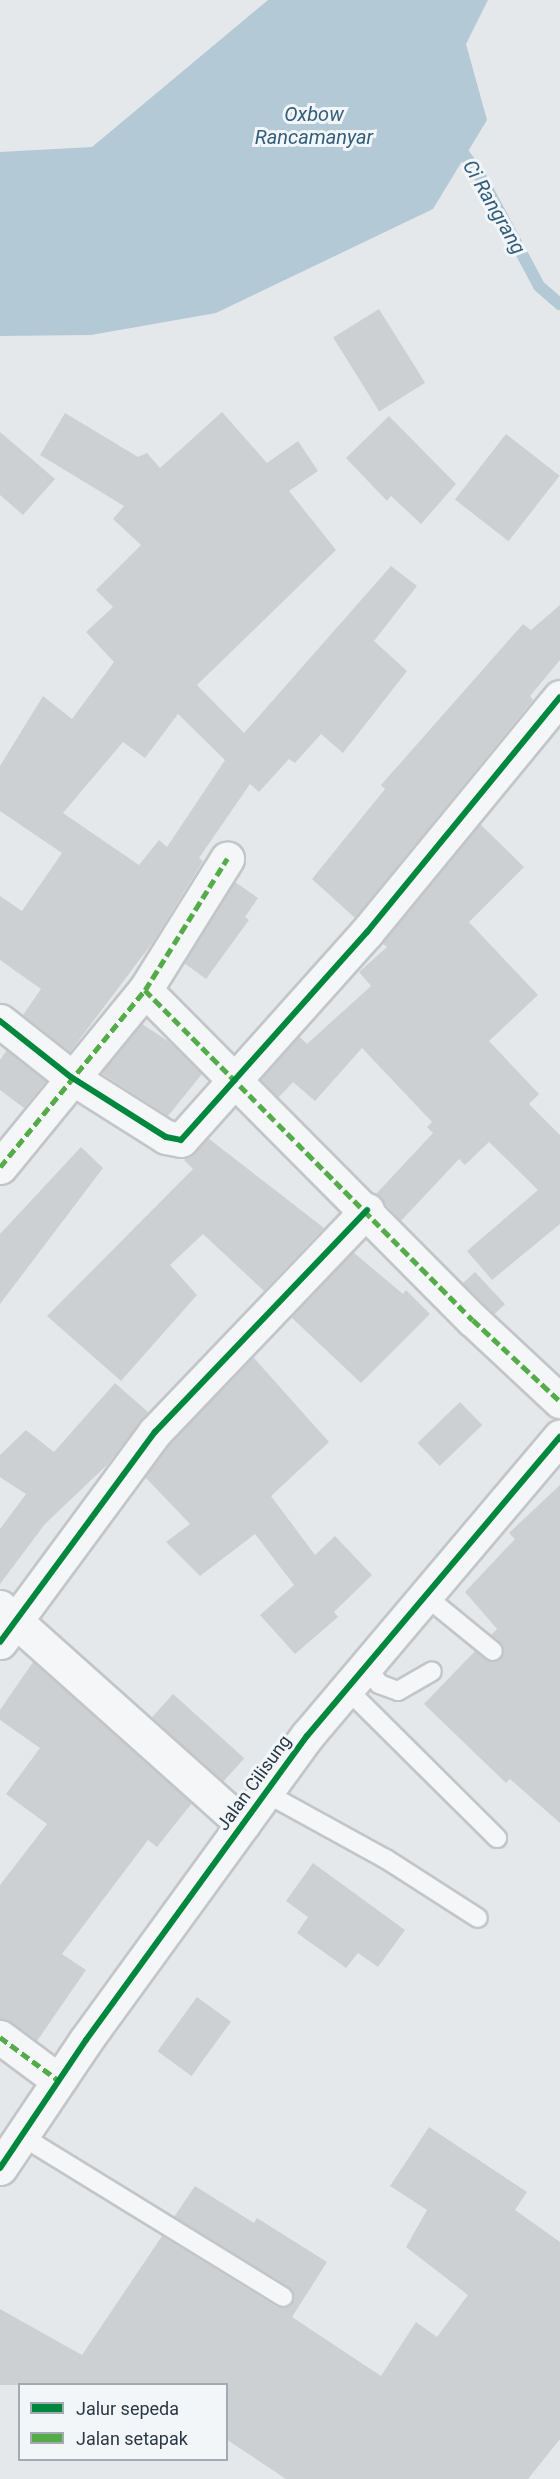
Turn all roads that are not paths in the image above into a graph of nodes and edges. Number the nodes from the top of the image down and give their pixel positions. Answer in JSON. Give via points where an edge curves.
{"nodes":[{"id":1,"x":560,"y":697,"type":"edge"},
{"id":2,"x":227,"y":859,"type":"dead end"},
{"id":3,"x":145,"y":990,"type":"junction"},
{"id":4,"x":0,"y":1022,"type":"edge"},
{"id":5,"x":71,"y":1077,"type":"junction"},
{"id":6,"x":234,"y":1081,"type":"junction"},
{"id":7,"x":0,"y":1167,"type":"edge"},
{"id":8,"x":367,"y":1210,"type":"junction"},
{"id":9,"x":560,"y":1401,"type":"edge"},
{"id":10,"x":560,"y":1437,"type":"edge"},
{"id":11,"x":423,"y":1594,"type":"junction"},
{"id":12,"x":5,"y":1623,"type":"edge"},
{"id":13,"x":493,"y":1651,"type":"dead end"},
{"id":14,"x":432,"y":1671,"type":"dead end"},
{"id":15,"x":356,"y":1675,"type":"junction"},
{"id":16,"x":264,"y":1792,"type":"junction"},
{"id":17,"x":243,"y":1824,"type":"junction"},
{"id":18,"x":497,"y":1838,"type":"dead end"},
{"id":19,"x":478,"y":1918,"type":"dead end"},
{"id":20,"x":0,"y":2037,"type":"edge"},
{"id":21,"x":58,"y":2080,"type":"junction"},
{"id":22,"x":20,"y":2135,"type":"junction"},
{"id":23,"x":0,"y":2168,"type":"edge"},
{"id":24,"x":283,"y":2297,"type":"dead end"}],
"edges":[{"from":1,"to":6,"type":"street","via":[[367,932]]},
{"from":2,"to":3,"type":"street"},
{"from":3,"to":5,"type":"street"},
{"from":3,"to":6,"type":"street"},
{"from":4,"to":5,"type":"street"},
{"from":5,"to":6,"type":"street","via":[[166,1137],[182,1140]]},
{"from":5,"to":7,"type":"street"},
{"from":6,"to":8,"type":"street"},
{"from":8,"to":9,"type":"street","via":[[473,1320]]},
{"from":8,"to":12,"type":"street","via":[[155,1432]]},
{"from":10,"to":11,"type":"street","name":"Jalan Cilisung"},
{"from":11,"to":13,"type":"lane"},
{"from":11,"to":15,"type":"street","name":"Jalan Cilisung"},
{"from":12,"to":17,"type":"street"},
{"from":14,"to":15,"type":"lane","via":[[398,1691]]},
{"from":15,"to":16,"type":"street","name":"Jalan Cilisung"},
{"from":15,"to":18,"type":"lane"},
{"from":16,"to":17,"type":"street","name":"Jalan Cilisung"},
{"from":16,"to":19,"type":"lane","via":[[386,1859]]},
{"from":17,"to":21,"type":"street","name":"Jalan Cilisung"},
{"from":20,"to":21,"type":"street"},
{"from":21,"to":22,"type":"street","name":"Jalan Cilisung"},
{"from":22,"to":23,"type":"street","name":"Jalan Cilisung"},
{"from":22,"to":24,"type":"lane"}]}
